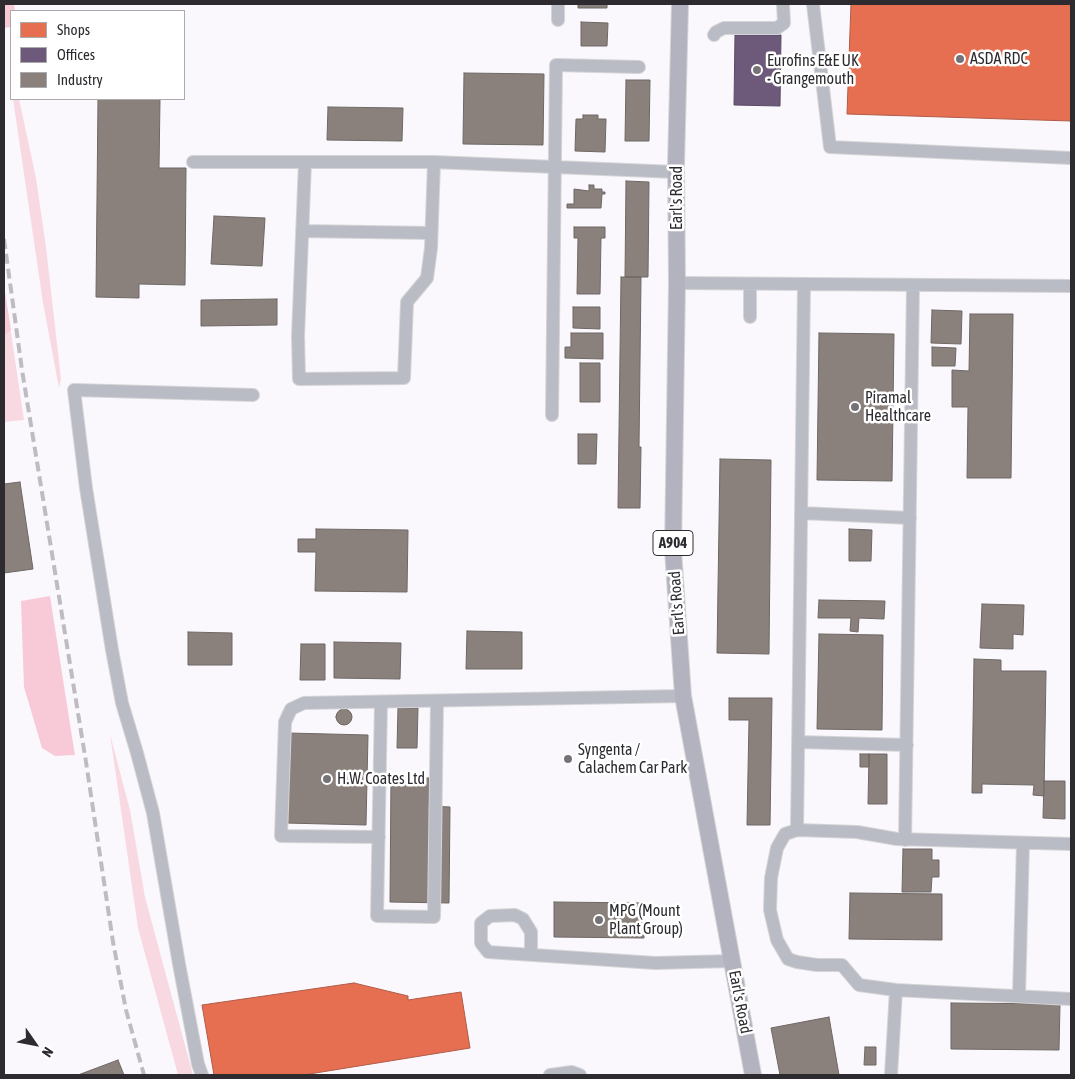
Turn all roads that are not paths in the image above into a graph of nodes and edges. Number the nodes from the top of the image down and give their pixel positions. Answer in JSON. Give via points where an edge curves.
{"nodes":[{"id":1,"x":558,"y":4,"type":"edge"},
{"id":2,"x":680,"y":4,"type":"edge"},
{"id":3,"x":783,"y":4,"type":"edge"},
{"id":4,"x":813,"y":4,"type":"edge"},
{"id":5,"x":558,"y":20,"type":"dead end"},
{"id":6,"x":714,"y":35,"type":"dead end"},
{"id":7,"x":639,"y":67,"type":"dead end"},
{"id":8,"x":1071,"y":158,"type":"edge"},
{"id":9,"x":193,"y":162,"type":"dead end"},
{"id":10,"x":305,"y":162,"type":"junction"},
{"id":11,"x":434,"y":162,"type":"junction"},
{"id":12,"x":555,"y":167,"type":"junction"},
{"id":13,"x":676,"y":172,"type":"junction"},
{"id":14,"x":302,"y":231,"type":"junction"},
{"id":15,"x":431,"y":233,"type":"junction"},
{"id":16,"x":678,"y":283,"type":"junction"},
{"id":17,"x":750,"y":284,"type":"junction"},
{"id":18,"x":804,"y":284,"type":"junction"},
{"id":19,"x":913,"y":285,"type":"junction"},
{"id":20,"x":1071,"y":286,"type":"edge"},
{"id":21,"x":750,"y":317,"type":"dead end"},
{"id":22,"x":253,"y":395,"type":"dead end"},
{"id":23,"x":552,"y":415,"type":"dead end"},
{"id":24,"x":801,"y":513,"type":"junction"},
{"id":25,"x":910,"y":518,"type":"junction"},
{"id":26,"x":683,"y":696,"type":"junction"},
{"id":27,"x":437,"y":701,"type":"junction"},
{"id":28,"x":381,"y":702,"type":"junction"},
{"id":29,"x":798,"y":742,"type":"junction"},
{"id":30,"x":907,"y":745,"type":"junction"},
{"id":31,"x":797,"y":830,"type":"junction"},
{"id":32,"x":379,"y":837,"type":"junction"},
{"id":33,"x":905,"y":840,"type":"junction"},
{"id":34,"x":1023,"y":843,"type":"junction"},
{"id":35,"x":1071,"y":844,"type":"edge"},
{"id":36,"x":531,"y":954,"type":"junction"},
{"id":37,"x":732,"y":961,"type":"junction"},
{"id":38,"x":896,"y":990,"type":"junction"},
{"id":39,"x":1019,"y":996,"type":"junction"},
{"id":40,"x":1071,"y":999,"type":"edge"},
{"id":41,"x":202,"y":1075,"type":"edge"},
{"id":42,"x":550,"y":1075,"type":"edge"},
{"id":43,"x":580,"y":1075,"type":"edge"},
{"id":44,"x":753,"y":1075,"type":"edge"},
{"id":45,"x":892,"y":1075,"type":"edge"}],
"edges":[{"from":1,"to":5,"type":"street"},
{"from":2,"to":13,"type":"main road","name":"Earl's Road","number":"A904"},
{"from":3,"to":6,"type":"street","via":[[784,23],[777,28],[724,28]]},
{"from":4,"to":8,"type":"street","via":[[830,147]]},
{"from":7,"to":12,"type":"street","via":[[556,65]]},
{"from":9,"to":10,"type":"street"},
{"from":10,"to":11,"type":"street"},
{"from":10,"to":14,"type":"street"},
{"from":11,"to":12,"type":"street"},
{"from":11,"to":15,"type":"street"},
{"from":12,"to":13,"type":"street"},
{"from":12,"to":23,"type":"street"},
{"from":13,"to":16,"type":"main road","name":"Earl's Road","number":"A904"},
{"from":14,"to":15,"type":"street"},
{"from":14,"to":15,"type":"street","via":[[299,379],[404,378],[407,302],[427,278]]},
{"from":16,"to":17,"type":"street"},
{"from":16,"to":26,"type":"main road","name":"Earl's Road","number":"A904","via":[[673,550]]},
{"from":17,"to":18,"type":"street"},
{"from":17,"to":21,"type":"street"},
{"from":18,"to":19,"type":"street"},
{"from":18,"to":24,"type":"street"},
{"from":19,"to":20,"type":"street"},
{"from":19,"to":25,"type":"street"},
{"from":22,"to":41,"type":"street","via":[[74,390],[112,650],[122,703],[153,813]]},
{"from":24,"to":25,"type":"street"},
{"from":24,"to":29,"type":"street"},
{"from":25,"to":30,"type":"street"},
{"from":26,"to":27,"type":"street"},
{"from":26,"to":37,"type":"main road","name":"Earl's Road","number":"A904"},
{"from":27,"to":28,"type":"street"},
{"from":27,"to":32,"type":"street","via":[[434,917],[377,916]]},
{"from":28,"to":32,"type":"street"},
{"from":28,"to":32,"type":"street","via":[[304,703],[291,709],[285,722],[281,836]]},
{"from":29,"to":30,"type":"street"},
{"from":29,"to":31,"type":"street"},
{"from":30,"to":33,"type":"street"},
{"from":31,"to":33,"type":"street","via":[[857,832]]},
{"from":31,"to":38,"type":"street","via":[[785,834],[777,848],[771,878],[770,910],[777,940],[788,958],[817,965],[842,965],[859,985]]},
{"from":33,"to":34,"type":"street"},
{"from":34,"to":35,"type":"street"},
{"from":34,"to":39,"type":"street"},
{"from":36,"to":36,"type":"street","via":[[488,952],[481,943],[481,923],[490,916],[515,915],[523,919],[531,932]]},
{"from":36,"to":37,"type":"street","via":[[655,963]]},
{"from":37,"to":44,"type":"main road","name":"Earl's Road","number":"A904"},
{"from":38,"to":39,"type":"street"},
{"from":38,"to":45,"type":"street"},
{"from":39,"to":40,"type":"street"},
{"from":42,"to":43,"type":"street","via":[[572,1072]]}]}
